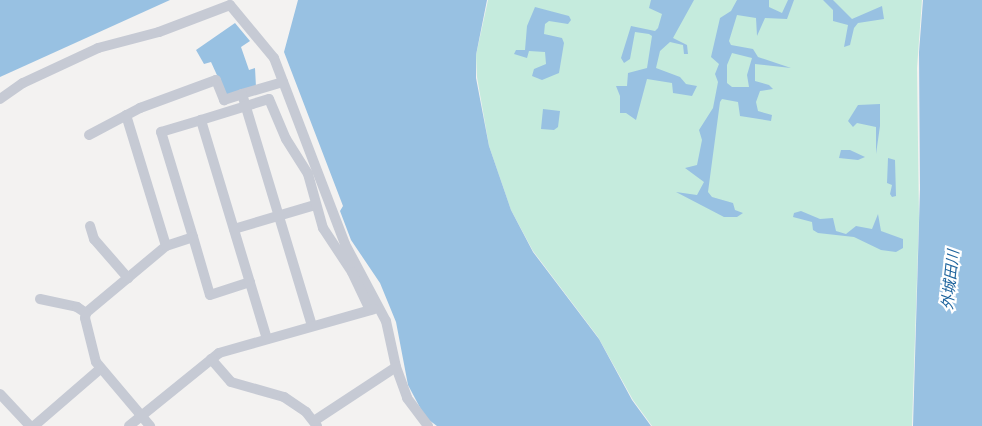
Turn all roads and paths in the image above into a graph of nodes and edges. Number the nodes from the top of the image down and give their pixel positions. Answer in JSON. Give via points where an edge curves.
{"nodes":[{"id":1,"x":283,"y":82,"type":"junction"},
{"id":2,"x":242,"y":94,"type":"junction"},
{"id":3,"x":0,"y":99,"type":"edge"},
{"id":4,"x":246,"y":107,"type":"junction"},
{"id":5,"x":126,"y":115,"type":"junction"},
{"id":6,"x":201,"y":120,"type":"junction"},
{"id":7,"x":89,"y":135,"type":"dead end"},
{"id":8,"x":316,"y":204,"type":"junction"},
{"id":9,"x":278,"y":216,"type":"junction"},
{"id":10,"x":90,"y":226,"type":"dead end"},
{"id":11,"x":234,"y":229,"type":"junction"},
{"id":12,"x":193,"y":237,"type":"junction"},
{"id":13,"x":166,"y":246,"type":"junction"},
{"id":14,"x":128,"y":278,"type":"junction"},
{"id":15,"x":250,"y":282,"type":"junction"},
{"id":16,"x":40,"y":299,"type":"dead end"},
{"id":17,"x":375,"y":309,"type":"junction"},
{"id":18,"x":86,"y":313,"type":"junction"},
{"id":19,"x":312,"y":326,"type":"junction"},
{"id":20,"x":267,"y":339,"type":"junction"},
{"id":21,"x":211,"y":359,"type":"junction"},
{"id":22,"x":396,"y":367,"type":"junction"},
{"id":23,"x":100,"y":369,"type":"junction"},
{"id":24,"x":0,"y":394,"type":"edge"},
{"id":25,"x":141,"y":416,"type":"junction"},
{"id":26,"x":316,"y":423,"type":"edge"},
{"id":27,"x":30,"y":426,"type":"edge"},
{"id":28,"x":34,"y":426,"type":"edge"},
{"id":29,"x":129,"y":426,"type":"edge"},
{"id":30,"x":150,"y":426,"type":"edge"},
{"id":31,"x":428,"y":426,"type":"edge"}],
"edges":[{"from":1,"to":2,"type":"street"},
{"from":1,"to":3,"type":"street","via":[[274,58],[228,4],[159,32],[98,48],[23,84]]},
{"from":1,"to":17,"type":"street","via":[[345,244]]},
{"from":2,"to":4,"type":"street"},
{"from":2,"to":5,"type":"street","via":[[224,100],[216,80]]},
{"from":4,"to":6,"type":"street"},
{"from":4,"to":8,"type":"street","via":[[269,99],[286,139],[308,174]]},
{"from":4,"to":9,"type":"street"},
{"from":5,"to":7,"type":"street"},
{"from":5,"to":13,"type":"street"},
{"from":6,"to":11,"type":"street"},
{"from":6,"to":12,"type":"street","via":[[161,132]]},
{"from":8,"to":9,"type":"street"},
{"from":8,"to":17,"type":"street","via":[[323,228]]},
{"from":9,"to":11,"type":"street"},
{"from":9,"to":19,"type":"street"},
{"from":10,"to":14,"type":"street","via":[[94,239]]},
{"from":11,"to":15,"type":"street"},
{"from":12,"to":13,"type":"street"},
{"from":12,"to":15,"type":"street","via":[[210,295]]},
{"from":13,"to":14,"type":"street"},
{"from":14,"to":18,"type":"street"},
{"from":15,"to":20,"type":"street"},
{"from":16,"to":18,"type":"street","via":[[77,307]]},
{"from":17,"to":19,"type":"street"},
{"from":17,"to":22,"type":"street","via":[[386,320]]},
{"from":18,"to":23,"type":"street","via":[[93,354]]},
{"from":19,"to":20,"type":"street"},
{"from":20,"to":21,"type":"street","via":[[219,353]]},
{"from":21,"to":25,"type":"street"},
{"from":21,"to":26,"type":"street","via":[[231,382],[284,397]]},
{"from":22,"to":26,"type":"street"},
{"from":22,"to":31,"type":"street","via":[[407,398]]},
{"from":23,"to":25,"type":"street"},
{"from":23,"to":28,"type":"street"},
{"from":24,"to":27,"type":"street"},
{"from":25,"to":29,"type":"street"},
{"from":25,"to":30,"type":"street"}]}
